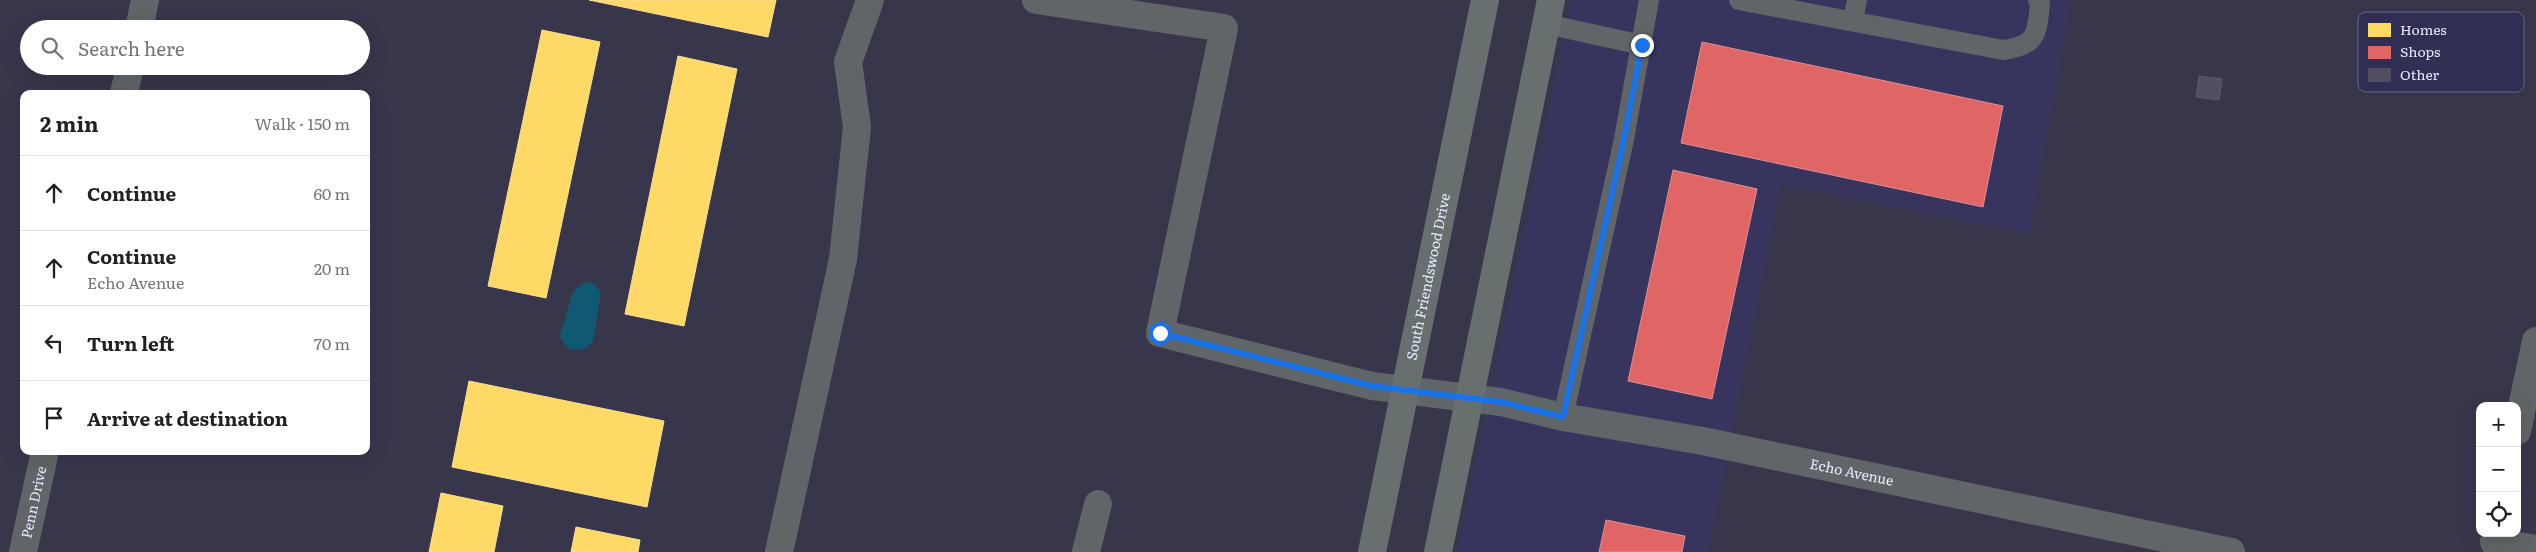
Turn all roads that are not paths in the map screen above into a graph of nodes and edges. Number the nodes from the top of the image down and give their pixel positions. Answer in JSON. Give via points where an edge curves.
{"nodes":[{"id":1,"x":145,"y":0,"type":"edge"},
{"id":2,"x":870,"y":0,"type":"edge"},
{"id":3,"x":1036,"y":0,"type":"edge"},
{"id":4,"x":1485,"y":0,"type":"edge"},
{"id":5,"x":1650,"y":0,"type":"edge"},
{"id":6,"x":1739,"y":0,"type":"edge"},
{"id":7,"x":1857,"y":0,"type":"edge"},
{"id":8,"x":2038,"y":0,"type":"edge"},
{"id":9,"x":1549,"y":12,"type":"edge"},
{"id":10,"x":141,"y":20,"type":"edge"},
{"id":11,"x":1852,"y":21,"type":"junction"},
{"id":12,"x":1642,"y":45,"type":"junction"},
{"id":13,"x":128,"y":75,"type":"edge"},
{"id":14,"x":125,"y":90,"type":"edge"},
{"id":15,"x":2536,"y":341,"type":"edge"},
{"id":16,"x":1405,"y":390,"type":"junction"},
{"id":17,"x":1470,"y":398,"type":"junction"},
{"id":18,"x":2521,"y":412,"type":"edge"},
{"id":19,"x":1563,"y":417,"type":"junction"},
{"id":20,"x":44,"y":455,"type":"edge"},
{"id":21,"x":1098,"y":504,"type":"dead end"},
{"id":22,"x":2494,"y":542,"type":"edge"},
{"id":23,"x":2536,"y":549,"type":"edge"},
{"id":24,"x":23,"y":552,"type":"edge"},
{"id":25,"x":779,"y":552,"type":"edge"},
{"id":26,"x":1086,"y":552,"type":"edge"},
{"id":27,"x":1372,"y":552,"type":"edge"},
{"id":28,"x":1438,"y":552,"type":"edge"},
{"id":29,"x":2230,"y":552,"type":"edge"}],
"edges":[{"from":1,"to":10,"type":"street"},
{"from":2,"to":25,"type":"street","via":[[848,62],[857,127],[844,259]]},
{"from":3,"to":16,"type":"street","name":"Echo Avenue","via":[[1224,28],[1160,333],[1372,386]]},
{"from":4,"to":16,"type":"main road","name":"South Friendswood Drive"},
{"from":5,"to":12,"type":"lane"},
{"from":6,"to":11,"type":"lane"},
{"from":7,"to":11,"type":"lane"},
{"from":8,"to":11,"type":"lane","via":[[2037,32],[2019,48],[2003,50]]},
{"from":9,"to":12,"type":"lane"},
{"from":9,"to":17,"type":"main road"},
{"from":12,"to":19,"type":"lane"},
{"from":13,"to":14,"type":"street"},
{"from":15,"to":18,"type":"street"},
{"from":16,"to":17,"type":"street","name":"Echo Avenue"},
{"from":16,"to":27,"type":"main road","name":"South Friendswood Drive"},
{"from":17,"to":19,"type":"street","name":"Echo Avenue"},
{"from":17,"to":28,"type":"main road"},
{"from":19,"to":29,"type":"street","name":"Echo Avenue","via":[[1703,441]]},
{"from":20,"to":24,"type":"street","name":"Penn Drive"},
{"from":21,"to":26,"type":"street"},
{"from":22,"to":23,"type":"street"}]}
